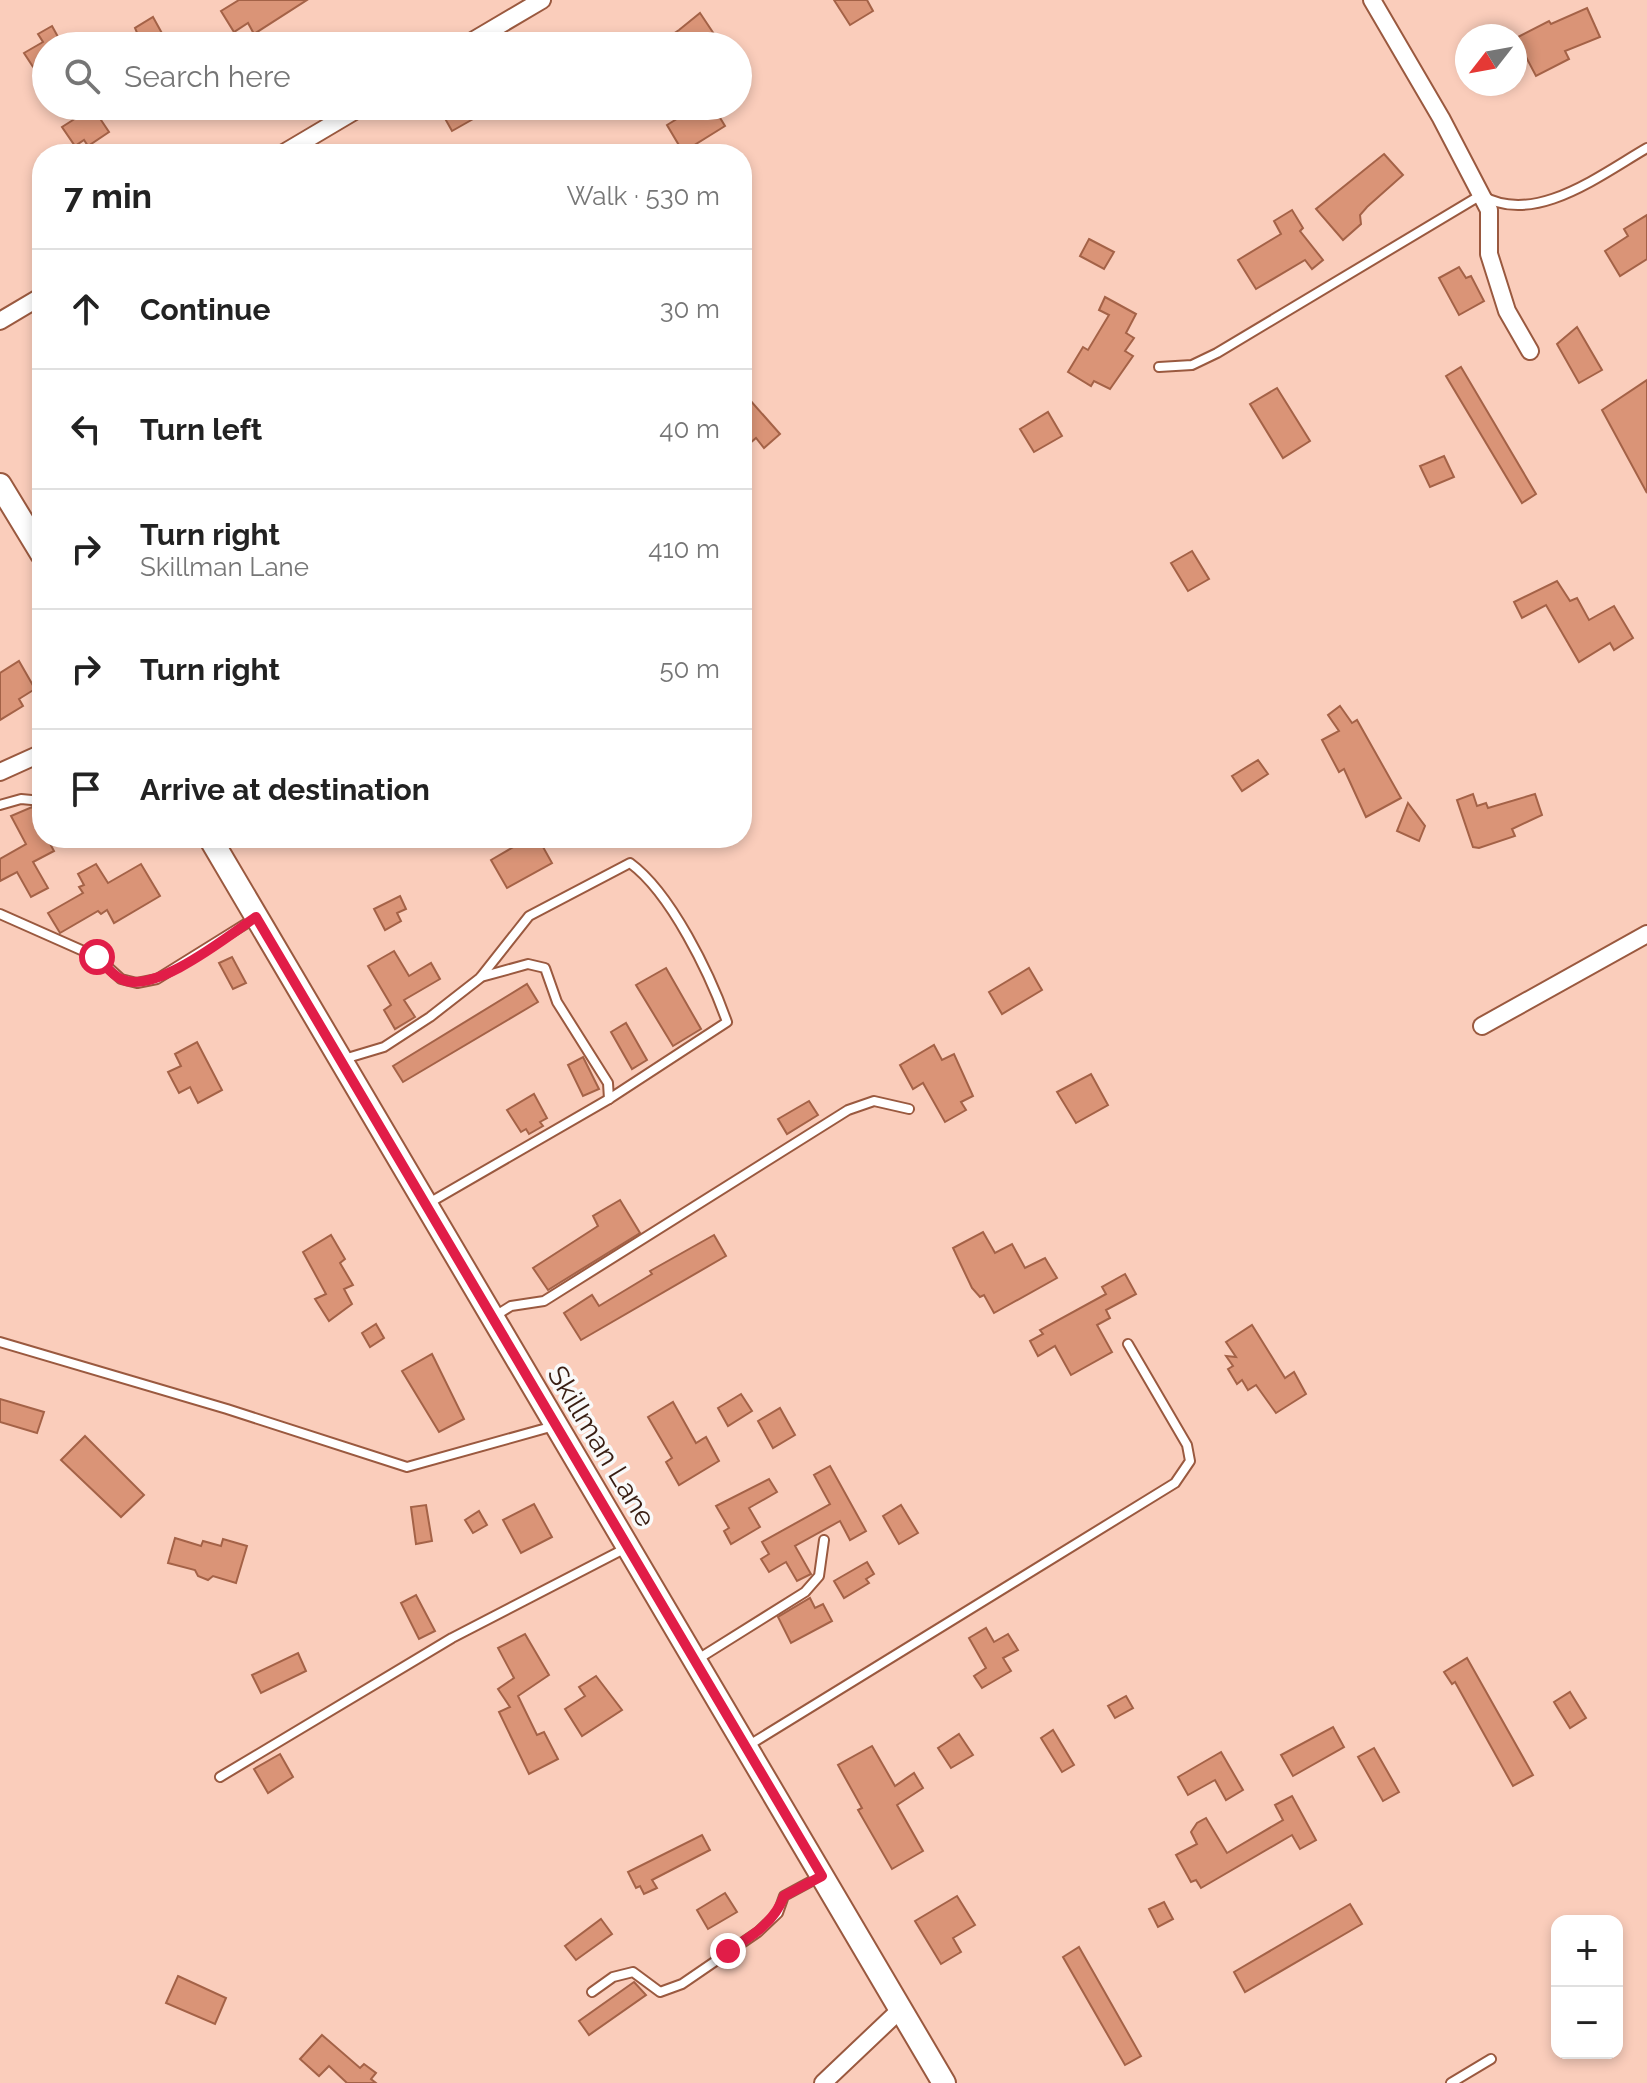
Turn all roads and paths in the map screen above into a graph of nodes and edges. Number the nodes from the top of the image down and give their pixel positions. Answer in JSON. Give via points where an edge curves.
{"nodes":[{"id":1,"x":542,"y":0,"type":"edge"},
{"id":2,"x":1372,"y":0,"type":"edge"},
{"id":3,"x":488,"y":32,"type":"edge"},
{"id":4,"x":339,"y":120,"type":"edge"},
{"id":5,"x":299,"y":144,"type":"edge"},
{"id":6,"x":1647,"y":148,"type":"edge"},
{"id":7,"x":1481,"y":195,"type":"junction"},
{"id":8,"x":32,"y":302,"type":"edge"},
{"id":9,"x":0,"y":321,"type":"edge"},
{"id":10,"x":1530,"y":351,"type":"dead end"},
{"id":11,"x":1159,"y":367,"type":"dead end"},
{"id":12,"x":3,"y":497,"type":"edge"},
{"id":13,"x":32,"y":539,"type":"edge"},
{"id":14,"x":32,"y":758,"type":"edge"},
{"id":15,"x":0,"y":772,"type":"edge"},
{"id":16,"x":32,"y":800,"type":"edge"},
{"id":17,"x":0,"y":805,"type":"edge"},
{"id":18,"x":216,"y":848,"type":"edge"},
{"id":19,"x":0,"y":914,"type":"edge"},
{"id":20,"x":256,"y":917,"type":"junction"},
{"id":21,"x":1647,"y":934,"type":"edge"},
{"id":22,"x":480,"y":978,"type":"junction"},
{"id":23,"x":1482,"y":1026,"type":"dead end"},
{"id":24,"x":339,"y":1060,"type":"junction"},
{"id":25,"x":609,"y":1099,"type":"junction"},
{"id":26,"x":909,"y":1109,"type":"dead end"},
{"id":27,"x":425,"y":1205,"type":"junction"},
{"id":28,"x":491,"y":1318,"type":"junction"},
{"id":29,"x":0,"y":1342,"type":"edge"},
{"id":30,"x":1128,"y":1344,"type":"dead end"},
{"id":31,"x":554,"y":1426,"type":"junction"},
{"id":32,"x":824,"y":1540,"type":"dead end"},
{"id":33,"x":627,"y":1547,"type":"junction"},
{"id":34,"x":694,"y":1662,"type":"junction"},
{"id":35,"x":746,"y":1747,"type":"junction"},
{"id":36,"x":220,"y":1777,"type":"dead end"},
{"id":37,"x":822,"y":1876,"type":"junction"},
{"id":38,"x":592,"y":1992,"type":"dead end"},
{"id":39,"x":901,"y":2009,"type":"junction"},
{"id":40,"x":1491,"y":2059,"type":"dead end"},
{"id":41,"x":823,"y":2083,"type":"edge"},
{"id":42,"x":944,"y":2083,"type":"edge"},
{"id":43,"x":1451,"y":2083,"type":"edge"}],
"edges":[{"from":1,"to":3,"type":"street"},
{"from":2,"to":7,"type":"street"},
{"from":4,"to":5,"type":"street"},
{"from":6,"to":7,"type":"lane","via":[[1562,195],[1534,204],[1506,207]]},
{"from":7,"to":10,"type":"street","via":[[1489,210],[1489,254],[1498,283]]},
{"from":7,"to":11,"type":"lane","via":[[1192,365]]},
{"from":8,"to":9,"type":"street"},
{"from":12,"to":13,"type":"street"},
{"from":14,"to":15,"type":"street"},
{"from":16,"to":17,"type":"lane"},
{"from":18,"to":20,"type":"street","name":"Skillman Lane"},
{"from":19,"to":20,"type":"lane","via":[[97,957],[121,979],[137,983],[157,979]]},
{"from":20,"to":24,"type":"street","name":"Skillman Lane"},
{"from":21,"to":23,"type":"street"},
{"from":22,"to":24,"type":"lane","via":[[384,1047]]},
{"from":22,"to":25,"type":"lane","via":[[528,964],[545,968],[568,1022],[608,1083]]},
{"from":22,"to":25,"type":"lane","via":[[529,916],[630,863],[648,877],[717,994],[727,1022]]},
{"from":24,"to":27,"type":"street","name":"Skillman Lane"},
{"from":25,"to":27,"type":"lane"},
{"from":26,"to":28,"type":"lane","via":[[874,1101],[848,1110],[544,1301],[511,1306]]},
{"from":27,"to":28,"type":"street","name":"Skillman Lane"},
{"from":28,"to":31,"type":"street","name":"Skillman Lane"},
{"from":29,"to":31,"type":"lane","via":[[407,1467]]},
{"from":30,"to":35,"type":"lane","via":[[1187,1445],[1190,1461],[1175,1483]]},
{"from":31,"to":33,"type":"street","name":"Skillman Lane"},
{"from":32,"to":34,"type":"lane","via":[[819,1576],[805,1592]]},
{"from":33,"to":34,"type":"street","name":"Skillman Lane"},
{"from":33,"to":36,"type":"lane","via":[[452,1638]]},
{"from":34,"to":35,"type":"street","name":"Skillman Lane"},
{"from":35,"to":37,"type":"street","name":"Skillman Lane"},
{"from":37,"to":38,"type":"lane","via":[[784,1896],[778,1913],[758,1932],[682,1984],[660,1992],[633,1972],[613,1977]]},
{"from":37,"to":39,"type":"street","name":"Skillman Lane"},
{"from":39,"to":41,"type":"street"},
{"from":39,"to":42,"type":"street","name":"Skillman Lane"},
{"from":40,"to":43,"type":"lane"}]}
